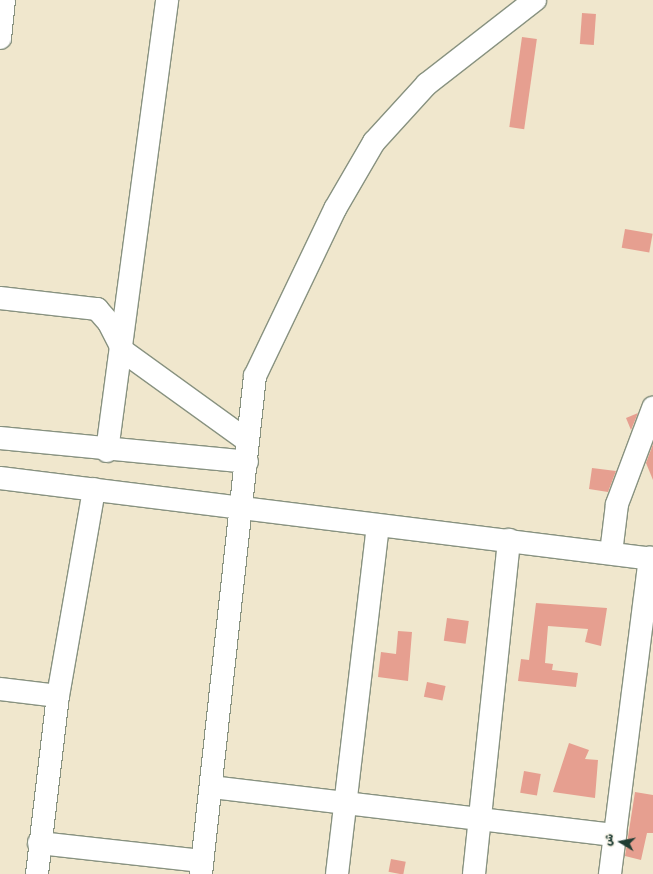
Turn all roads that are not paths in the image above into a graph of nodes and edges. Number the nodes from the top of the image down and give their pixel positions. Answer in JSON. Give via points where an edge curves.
{"nodes":[{"id":1,"x":4,"y":0,"type":"edge"},
{"id":2,"x":168,"y":0,"type":"edge"},
{"id":3,"x":535,"y":0,"type":"edge"},
{"id":4,"x":0,"y":38,"type":"edge"},
{"id":5,"x":0,"y":298,"type":"edge"},
{"id":6,"x":123,"y":351,"type":"junction"},
{"id":7,"x":653,"y":408,"type":"edge"},
{"id":8,"x":0,"y":438,"type":"edge"},
{"id":9,"x":107,"y":450,"type":"junction"},
{"id":10,"x":248,"y":451,"type":"junction"},
{"id":11,"x":0,"y":478,"type":"edge"},
{"id":12,"x":94,"y":489,"type":"junction"},
{"id":13,"x":242,"y":506,"type":"junction"},
{"id":14,"x":378,"y":526,"type":"junction"},
{"id":15,"x":509,"y":540,"type":"junction"},
{"id":16,"x":611,"y":553,"type":"junction"},
{"id":17,"x":651,"y":559,"type":"edge"},
{"id":18,"x":0,"y":689,"type":"edge"},
{"id":19,"x":58,"y":696,"type":"junction"},
{"id":20,"x":211,"y":787,"type":"junction"},
{"id":21,"x":347,"y":801,"type":"junction"},
{"id":22,"x":480,"y":817,"type":"junction"},
{"id":23,"x":615,"y":835,"type":"junction"},
{"id":24,"x":39,"y":843,"type":"junction"},
{"id":25,"x":202,"y":868,"type":"edge"},
{"id":26,"x":37,"y":874,"type":"edge"},
{"id":27,"x":337,"y":874,"type":"edge"},
{"id":28,"x":474,"y":874,"type":"edge"},
{"id":29,"x":610,"y":874,"type":"edge"}],
"edges":[{"from":1,"to":4,"type":"street"},
{"from":2,"to":6,"type":"street"},
{"from":3,"to":10,"type":"street","via":[[427,84],[374,142],[335,209],[255,376]]},
{"from":5,"to":6,"type":"street","via":[[97,309],[109,323]]},
{"from":6,"to":9,"type":"street"},
{"from":6,"to":10,"type":"street"},
{"from":7,"to":16,"type":"street","via":[[617,504]]},
{"from":8,"to":9,"type":"street"},
{"from":9,"to":10,"type":"street"},
{"from":10,"to":13,"type":"street"},
{"from":11,"to":12,"type":"street"},
{"from":12,"to":13,"type":"street"},
{"from":12,"to":19,"type":"street"},
{"from":13,"to":14,"type":"street"},
{"from":13,"to":20,"type":"street"},
{"from":14,"to":15,"type":"street"},
{"from":14,"to":21,"type":"street"},
{"from":15,"to":16,"type":"street"},
{"from":15,"to":22,"type":"street"},
{"from":16,"to":17,"type":"street"},
{"from":17,"to":23,"type":"street"},
{"from":18,"to":19,"type":"street"},
{"from":19,"to":24,"type":"street"},
{"from":20,"to":21,"type":"street"},
{"from":20,"to":25,"type":"street"},
{"from":21,"to":22,"type":"street"},
{"from":21,"to":27,"type":"street"},
{"from":22,"to":23,"type":"street"},
{"from":22,"to":28,"type":"street"},
{"from":23,"to":29,"type":"street"},
{"from":24,"to":25,"type":"street"},
{"from":24,"to":26,"type":"street"}]}
